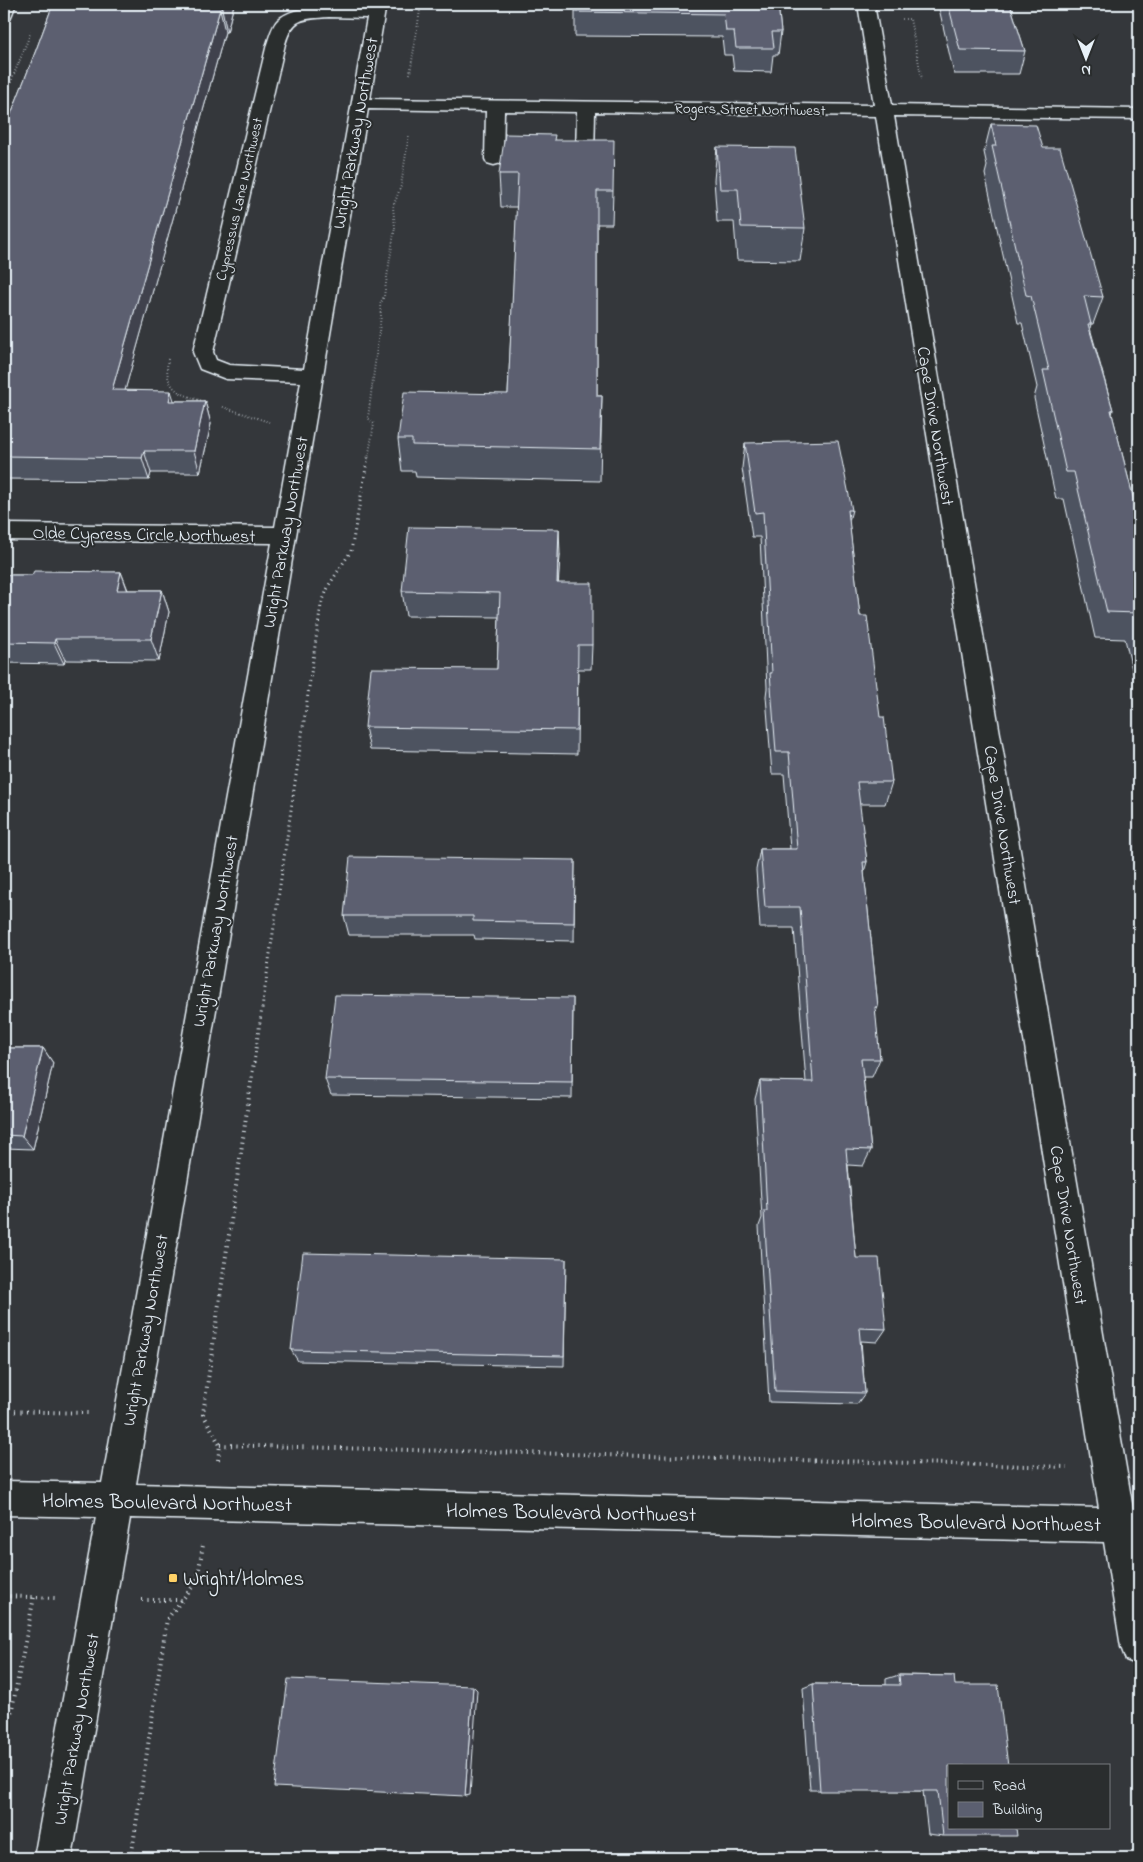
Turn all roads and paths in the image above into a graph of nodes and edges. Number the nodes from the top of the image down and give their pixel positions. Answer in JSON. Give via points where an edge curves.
{"nodes":[{"id":1,"x":8,"y":4,"type":"edge"},
{"id":2,"x":421,"y":4,"type":"edge"},
{"id":3,"x":377,"y":8,"type":"edge"},
{"id":4,"x":868,"y":11,"type":"edge"},
{"id":5,"x":4,"y":14,"type":"edge"},
{"id":6,"x":32,"y":30,"type":"dead end"},
{"id":7,"x":927,"y":84,"type":"dead end"},
{"id":8,"x":4,"y":99,"type":"edge"},
{"id":9,"x":360,"y":104,"type":"junction"},
{"id":10,"x":419,"y":105,"type":"junction"},
{"id":11,"x":495,"y":105,"type":"junction"},
{"id":12,"x":586,"y":106,"type":"junction"},
{"id":13,"x":884,"y":110,"type":"junction"},
{"id":14,"x":1139,"y":114,"type":"edge"},
{"id":15,"x":585,"y":158,"type":"edge"},
{"id":16,"x":494,"y":159,"type":"dead end"},
{"id":17,"x":312,"y":376,"type":"junction"},
{"id":18,"x":4,"y":532,"type":"edge"},
{"id":19,"x":284,"y":535,"type":"junction"},
{"id":20,"x":4,"y":1411,"type":"edge"},
{"id":21,"x":131,"y":1415,"type":"junction"},
{"id":22,"x":220,"y":1444,"type":"junction"},
{"id":23,"x":1109,"y":1468,"type":"junction"},
{"id":24,"x":4,"y":1498,"type":"edge"},
{"id":25,"x":116,"y":1501,"type":"junction"},
{"id":26,"x":211,"y":1503,"type":"junction"},
{"id":27,"x":1129,"y":1525,"type":"edge"},
{"id":28,"x":34,"y":1597,"type":"dead end"},
{"id":29,"x":1139,"y":1647,"type":"edge"},
{"id":30,"x":4,"y":1750,"type":"edge"},
{"id":31,"x":53,"y":1858,"type":"edge"},
{"id":32,"x":131,"y":1858,"type":"edge"}],
"edges":[{"from":1,"to":5,"type":"street"},
{"from":2,"to":10,"type":"path","via":[[410,75],[422,85]]},
{"from":3,"to":9,"type":"street","name":"Wright Parkway Northwest"},
{"from":3,"to":17,"type":"street","name":"Cypressus Lane Northwest","via":[[295,16],[284,24],[276,44],[203,352],[207,364],[226,372]]},
{"from":4,"to":7,"type":"path","via":[[910,19],[919,71]]},
{"from":4,"to":13,"type":"street","name":"Cape Drive Northwest"},
{"from":6,"to":8,"type":"path"},
{"from":9,"to":10,"type":"street","name":"Rogers Street Northwest"},
{"from":9,"to":17,"type":"street","name":"Wright Parkway Northwest"},
{"from":10,"to":11,"type":"street","name":"Rogers Street Northwest"},
{"from":10,"to":22,"type":"path","via":[[417,127],[409,134],[402,186],[393,207],[395,226],[380,305],[368,418],[374,424],[354,540],[321,605],[204,1414]]},
{"from":11,"to":12,"type":"street","name":"Rogers Street Northwest"},
{"from":11,"to":16,"type":"street"},
{"from":12,"to":13,"type":"street","name":"Rogers Street Northwest"},
{"from":12,"to":15,"type":"street"},
{"from":13,"to":14,"type":"street","name":"Rogers Street Northwest"},
{"from":13,"to":23,"type":"street","name":"Cape Drive Northwest"},
{"from":17,"to":19,"type":"street","name":"Wright Parkway Northwest"},
{"from":18,"to":19,"type":"street","name":"Olde Cypress Circle Northwest"},
{"from":19,"to":21,"type":"street","name":"Wright Parkway Northwest"},
{"from":20,"to":21,"type":"path"},
{"from":21,"to":25,"type":"street","name":"Wright Parkway Northwest"},
{"from":22,"to":23,"type":"path"},
{"from":22,"to":26,"type":"path"},
{"from":23,"to":27,"type":"street","name":"Cape Drive Northwest"},
{"from":24,"to":25,"type":"street","name":"Holmes Boulevard Northwest"},
{"from":25,"to":26,"type":"street","name":"Holmes Boulevard Northwest"},
{"from":25,"to":31,"type":"street","name":"Wright Parkway Northwest"},
{"from":26,"to":27,"type":"street","name":"Holmes Boulevard Northwest"},
{"from":26,"to":32,"type":"path","via":[[197,1581],[167,1619]]},
{"from":27,"to":29,"type":"street","name":"Cape Drive Northwest"},
{"from":28,"to":30,"type":"path"}]}
